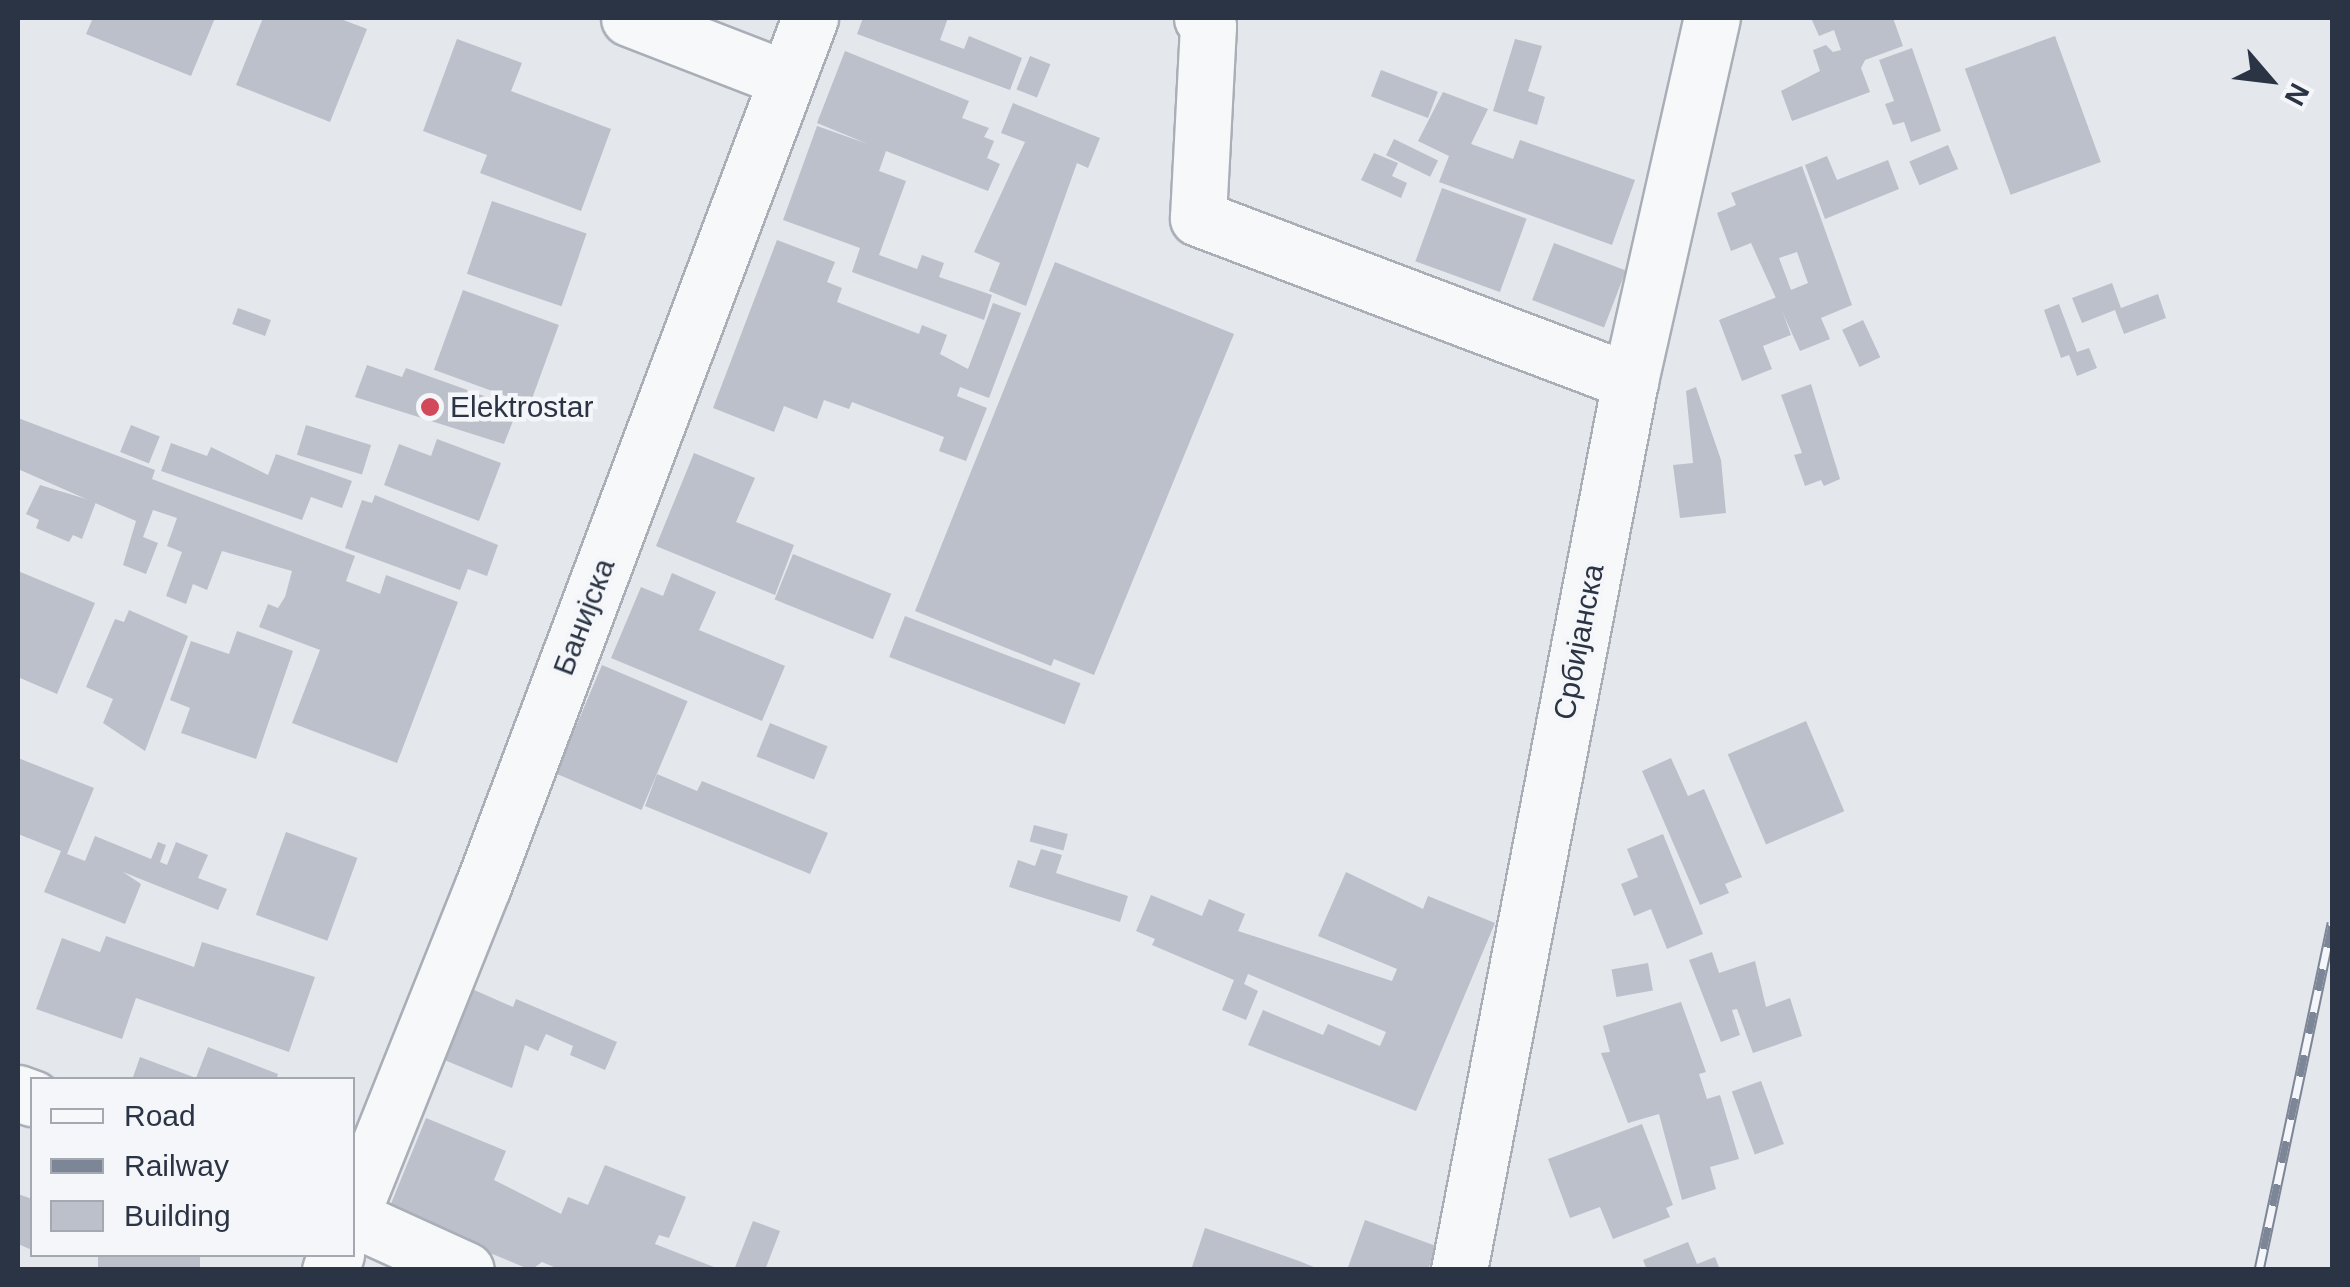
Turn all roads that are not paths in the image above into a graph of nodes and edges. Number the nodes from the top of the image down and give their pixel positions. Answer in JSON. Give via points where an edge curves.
{"nodes":[{"id":1,"x":629,"y":18,"type":"edge"},
{"id":2,"x":810,"y":18,"type":"edge"},
{"id":3,"x":1202,"y":18,"type":"edge"},
{"id":4,"x":1712,"y":18,"type":"edge"},
{"id":5,"x":786,"y":79,"type":"junction"},
{"id":6,"x":1630,"y":381,"type":"junction"},
{"id":7,"x":355,"y":1208,"type":"edge"},
{"id":8,"x":355,"y":1217,"type":"edge"},
{"id":9,"x":466,"y":1270,"type":"edge"},
{"id":10,"x":1459,"y":1270,"type":"edge"}],
"edges":[{"from":1,"to":5,"type":"street"},
{"from":2,"to":5,"type":"street","name":"Банијска"},
{"from":3,"to":6,"type":"street","via":[[1208,26],[1198,218]]},
{"from":4,"to":6,"type":"street","name":"Србијанска"},
{"from":5,"to":7,"type":"street","name":"Банијска"},
{"from":6,"to":10,"type":"street","name":"Србијанска"},
{"from":8,"to":9,"type":"street"}]}
